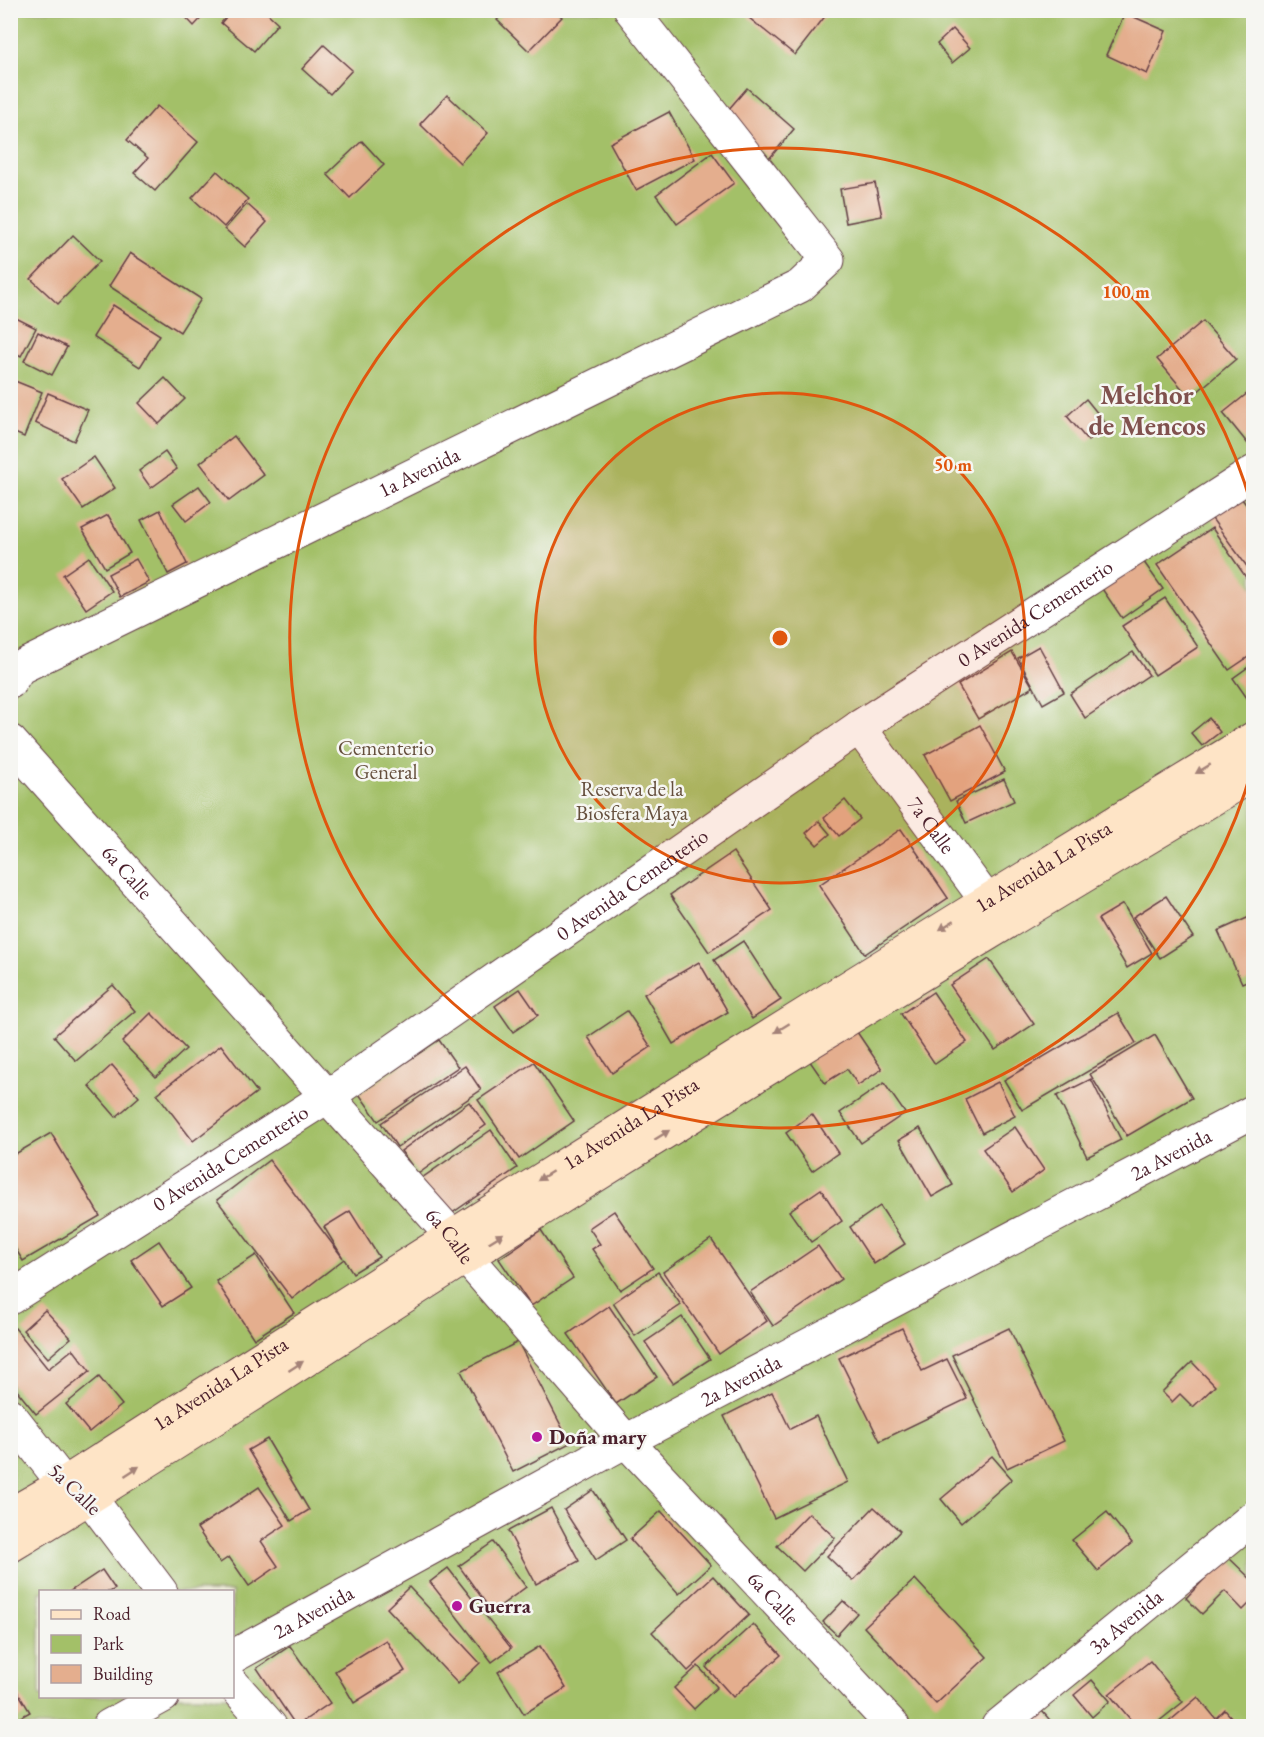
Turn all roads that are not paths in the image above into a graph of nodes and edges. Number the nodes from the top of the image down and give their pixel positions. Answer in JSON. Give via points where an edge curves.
{"nodes":[{"id":1,"x":631,"y":10,"type":"edge"},
{"id":2,"x":1253,"y":474,"type":"edge"},
{"id":3,"x":10,"y":682,"type":"edge"},
{"id":4,"x":859,"y":728,"type":"junction"},
{"id":5,"x":1254,"y":738,"type":"edge"},
{"id":6,"x":10,"y":741,"type":"edge"},
{"id":7,"x":1254,"y":774,"type":"edge"},
{"id":8,"x":991,"y":914,"type":"junction"},
{"id":9,"x":328,"y":1096,"type":"junction"},
{"id":10,"x":1254,"y":1111,"type":"edge"},
{"id":11,"x":458,"y":1246,"type":"junction"},
{"id":12,"x":10,"y":1298,"type":"edge"},
{"id":13,"x":10,"y":1415,"type":"edge"},
{"id":14,"x":626,"y":1441,"type":"junction"},
{"id":15,"x":77,"y":1491,"type":"junction"},
{"id":16,"x":10,"y":1515,"type":"edge"},
{"id":17,"x":1254,"y":1517,"type":"edge"},
{"id":18,"x":10,"y":1546,"type":"edge"},
{"id":19,"x":159,"y":1590,"type":"edge"},
{"id":20,"x":234,"y":1656,"type":"edge"},
{"id":21,"x":234,"y":1685,"type":"edge"},
{"id":22,"x":159,"y":1698,"type":"edge"},
{"id":23,"x":110,"y":1726,"type":"edge"},
{"id":24,"x":270,"y":1726,"type":"edge"},
{"id":25,"x":893,"y":1726,"type":"edge"},
{"id":26,"x":998,"y":1726,"type":"edge"}],
"edges":[{"from":1,"to":3,"type":"street","name":"1a Avenida","via":[[828,260],[800,286],[19,668]]},
{"from":2,"to":4,"type":"street","name":"0 Avenida Cementerio"},
{"from":4,"to":8,"type":"street","name":"7a Calle"},
{"from":4,"to":9,"type":"street","name":"0 Avenida Cementerio"},
{"from":5,"to":8,"type":"street","name":"1a Avenida La Pista","one_way":true},
{"from":6,"to":9,"type":"street","name":"6a Calle"},
{"from":7,"to":8,"type":"street","name":"1a Avenida La Pista"},
{"from":8,"to":11,"type":"street","name":"1a Avenida La Pista"},
{"from":9,"to":11,"type":"street","name":"6a Calle"},
{"from":9,"to":12,"type":"street","name":"0 Avenida Cementerio"},
{"from":10,"to":14,"type":"street","name":"2a Avenida"},
{"from":11,"to":14,"type":"street","name":"6a Calle"},
{"from":11,"to":15,"type":"street","name":"1a Avenida La Pista"},
{"from":13,"to":15,"type":"street","name":"5a Calle"},
{"from":14,"to":20,"type":"street","name":"2a Avenida"},
{"from":14,"to":25,"type":"street","name":"6a Calle"},
{"from":15,"to":16,"type":"street","name":"1a Avenida La Pista"},
{"from":15,"to":18,"type":"street","name":"1a Avenida La Pista"},
{"from":15,"to":19,"type":"street","name":"5a Calle"},
{"from":17,"to":26,"type":"street","name":"3a Avenida"},
{"from":21,"to":24,"type":"street"},
{"from":22,"to":23,"type":"street"}]}
